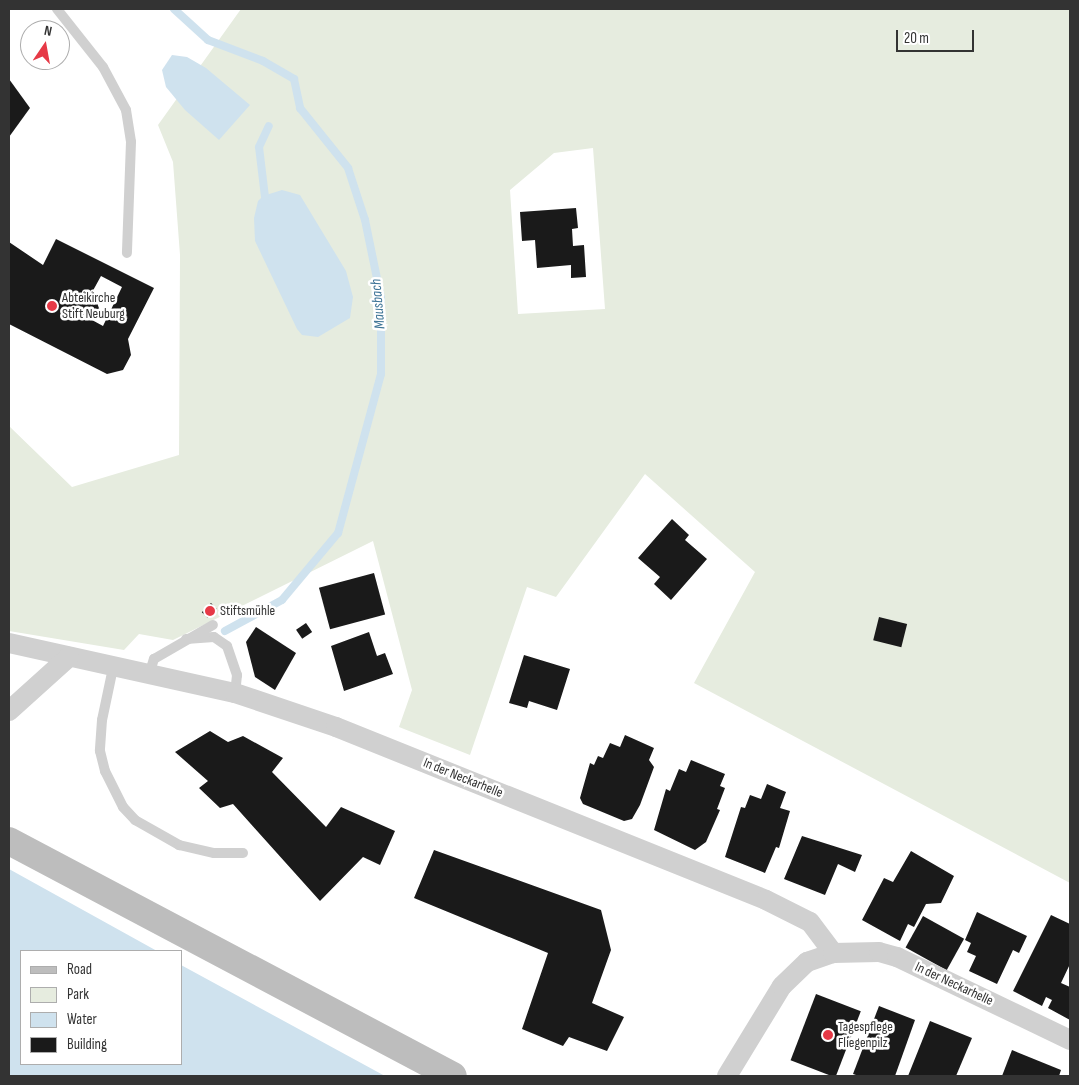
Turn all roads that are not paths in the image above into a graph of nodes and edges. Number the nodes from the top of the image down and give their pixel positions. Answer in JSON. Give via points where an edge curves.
{"nodes":[{"id":1,"x":57,"y":9,"type":"edge"},
{"id":2,"x":127,"y":253,"type":"dead end"},
{"id":3,"x":213,"y":624,"type":"dead end"},
{"id":4,"x":186,"y":639,"type":"junction"},
{"id":5,"x":9,"y":644,"type":"edge"},
{"id":6,"x":69,"y":657,"type":"junction"},
{"id":7,"x":113,"y":668,"type":"junction"},
{"id":8,"x":149,"y":675,"type":"junction"},
{"id":9,"x":234,"y":693,"type":"junction"},
{"id":10,"x":9,"y":711,"type":"edge"},
{"id":11,"x":9,"y":842,"type":"edge"},
{"id":12,"x":243,"y":853,"type":"dead end"},
{"id":13,"x":833,"y":953,"type":"junction"},
{"id":14,"x":1070,"y":1040,"type":"edge"},
{"id":15,"x":745,"y":1046,"type":"junction"},
{"id":16,"x":453,"y":1076,"type":"edge"},
{"id":17,"x":727,"y":1076,"type":"edge"},
{"id":18,"x":739,"y":1076,"type":"edge"}],
"edges":[{"from":1,"to":2,"type":"lane","via":[[104,66],[126,110],[131,142]]},
{"from":3,"to":4,"type":"lane"},
{"from":4,"to":8,"type":"lane","via":[[154,659]]},
{"from":4,"to":9,"type":"lane","via":[[214,637],[227,646],[237,675]]},
{"from":5,"to":6,"type":"street","name":"In der Neckarhelle"},
{"from":6,"to":7,"type":"street","name":"In der Neckarhelle"},
{"from":6,"to":10,"type":"street"},
{"from":7,"to":8,"type":"street","name":"In der Neckarhelle"},
{"from":7,"to":12,"type":"lane","via":[[102,720],[100,751],[104,771],[123,807],[135,820],[179,845],[214,853]]},
{"from":8,"to":9,"type":"street","name":"In der Neckarhelle"},
{"from":9,"to":13,"type":"street","name":"In der Neckarhelle","via":[[336,727],[766,900],[810,922]]},
{"from":11,"to":16,"type":"main road"},
{"from":13,"to":14,"type":"street","name":"In der Neckarhelle","via":[[879,952],[897,957]]},
{"from":13,"to":15,"type":"street","name":"In der Neckarhelle","via":[[795,972],[782,986]]},
{"from":15,"to":17,"type":"street","name":"In der Neckarhelle"},
{"from":15,"to":18,"type":"street","name":"In der Neckarhelle"}]}
